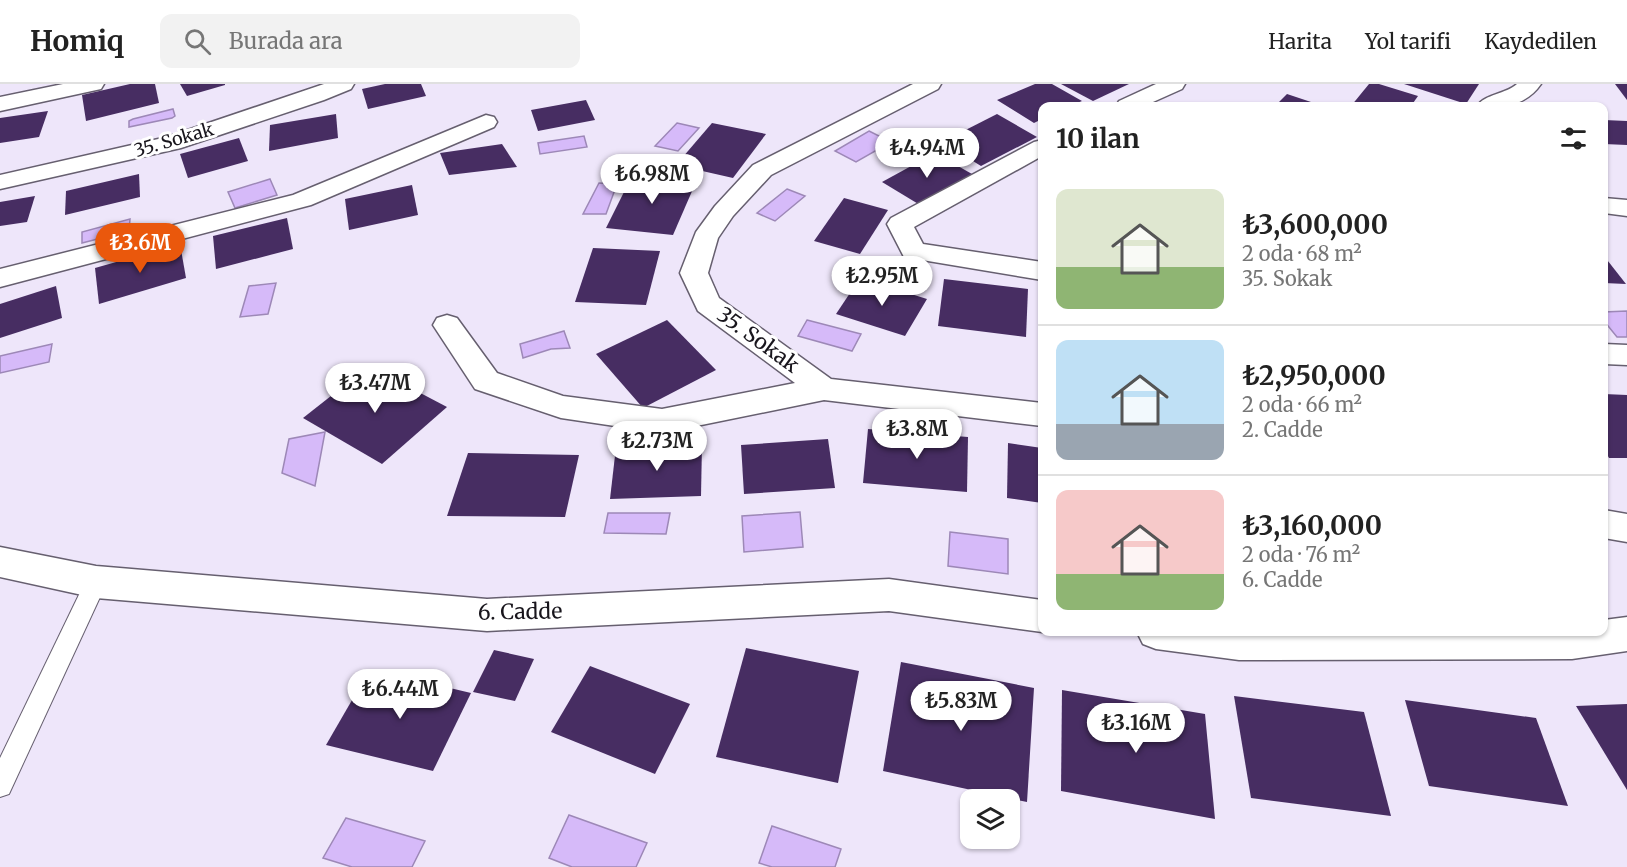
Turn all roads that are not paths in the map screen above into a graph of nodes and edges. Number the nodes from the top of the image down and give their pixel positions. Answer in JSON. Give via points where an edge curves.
{"nodes":[{"id":1,"x":93,"y":84,"type":"edge"},
{"id":2,"x":343,"y":84,"type":"edge"},
{"id":3,"x":930,"y":84,"type":"edge"},
{"id":4,"x":1174,"y":84,"type":"edge"},
{"id":5,"x":1530,"y":84,"type":"edge"},
{"id":6,"x":1135,"y":102,"type":"edge"},
{"id":7,"x":1500,"y":102,"type":"edge"},
{"id":8,"x":0,"y":104,"type":"edge"},
{"id":9,"x":486,"y":122,"type":"dead end"},
{"id":10,"x":1038,"y":149,"type":"edge"},
{"id":11,"x":0,"y":182,"type":"edge"},
{"id":12,"x":1608,"y":206,"type":"edge"},
{"id":13,"x":1627,"y":208,"type":"edge"},
{"id":14,"x":1038,"y":270,"type":"edge"},
{"id":15,"x":0,"y":278,"type":"edge"},
{"id":16,"x":447,"y":325,"type":"dead end"},
{"id":17,"x":1608,"y":354,"type":"edge"},
{"id":18,"x":1627,"y":355,"type":"edge"},
{"id":19,"x":824,"y":389,"type":"junction"},
{"id":20,"x":1038,"y":415,"type":"edge"},
{"id":21,"x":1608,"y":525,"type":"edge"},
{"id":22,"x":1627,"y":528,"type":"edge"},
{"id":23,"x":0,"y":562,"type":"edge"},
{"id":24,"x":96,"y":582,"type":"junction"},
{"id":25,"x":1038,"y":615,"type":"edge"},
{"id":26,"x":1627,"y":634,"type":"edge"},
{"id":27,"x":1186,"y":636,"type":"edge"},
{"id":28,"x":0,"y":785,"type":"edge"}],
"edges":[{"from":1,"to":8,"type":"street"},
{"from":2,"to":11,"type":"street","name":"35. Sokak","via":[[173,143]]},
{"from":3,"to":19,"type":"street","name":"35. Sokak","via":[[762,170],[705,238],[694,273],[708,304]]},
{"from":4,"to":6,"type":"street"},
{"from":5,"to":7,"type":"street","via":[[1517,96]]},
{"from":9,"to":15,"type":"street","via":[[302,200]]},
{"from":10,"to":14,"type":"street","via":[[900,224],[912,251]]},
{"from":12,"to":13,"type":"street"},
{"from":16,"to":19,"type":"street","via":[[486,381],[561,407],[662,421]]},
{"from":17,"to":18,"type":"street"},
{"from":19,"to":20,"type":"street","name":"35. Sokak"},
{"from":21,"to":22,"type":"street"},
{"from":23,"to":24,"type":"street","name":"6. Cadde"},
{"from":24,"to":25,"type":"street","name":"6. Cadde","via":[[487,615],[889,595]]},
{"from":24,"to":28,"type":"lane"},
{"from":26,"to":27,"type":"street","via":[[1572,642],[1239,643]]}]}
